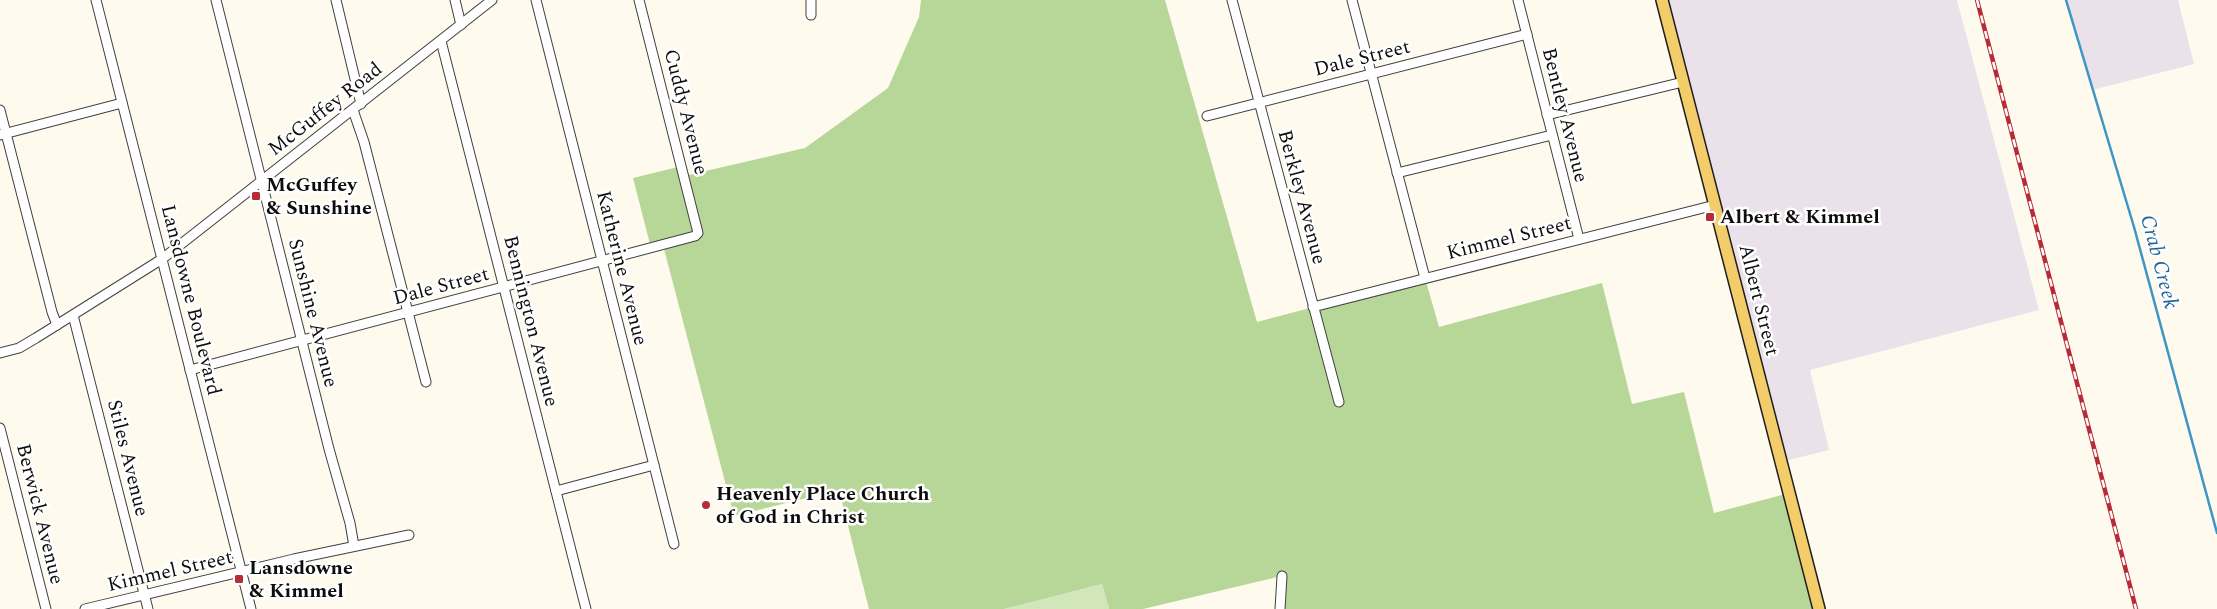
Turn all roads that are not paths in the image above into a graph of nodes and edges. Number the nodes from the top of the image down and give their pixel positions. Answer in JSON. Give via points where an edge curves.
{"nodes":[{"id":1,"x":96,"y":0,"type":"edge"},
{"id":2,"x":216,"y":0,"type":"edge"},
{"id":3,"x":336,"y":0,"type":"edge"},
{"id":4,"x":455,"y":0,"type":"edge"},
{"id":5,"x":492,"y":0,"type":"edge"},
{"id":6,"x":536,"y":0,"type":"edge"},
{"id":7,"x":640,"y":0,"type":"edge"},
{"id":8,"x":811,"y":0,"type":"edge"},
{"id":9,"x":1232,"y":0,"type":"edge"},
{"id":10,"x":1352,"y":0,"type":"edge"},
{"id":11,"x":1518,"y":0,"type":"edge"},
{"id":12,"x":1662,"y":0,"type":"edge"},
{"id":13,"x":811,"y":15,"type":"dead end"},
{"id":14,"x":461,"y":25,"type":"junction"},
{"id":15,"x":1526,"y":34,"type":"junction"},
{"id":16,"x":441,"y":41,"type":"junction"},
{"id":17,"x":1371,"y":74,"type":"junction"},
{"id":18,"x":1683,"y":82,"type":"junction"},
{"id":19,"x":122,"y":103,"type":"junction"},
{"id":20,"x":1259,"y":103,"type":"junction"},
{"id":21,"x":361,"y":104,"type":"junction"},
{"id":22,"x":0,"y":110,"type":"edge"},
{"id":23,"x":353,"y":110,"type":"junction"},
{"id":24,"x":1547,"y":115,"type":"junction"},
{"id":25,"x":1207,"y":116,"type":"dead end"},
{"id":26,"x":3,"y":134,"type":"edge"},
{"id":27,"x":1552,"y":135,"type":"junction"},
{"id":28,"x":1397,"y":173,"type":"junction"},
{"id":29,"x":262,"y":181,"type":"junction"},
{"id":30,"x":1715,"y":205,"type":"junction"},
{"id":31,"x":698,"y":233,"type":"joint"},
{"id":32,"x":1579,"y":239,"type":"junction"},
{"id":33,"x":162,"y":259,"type":"junction"},
{"id":34,"x":602,"y":262,"type":"junction"},
{"id":35,"x":1425,"y":278,"type":"junction"},
{"id":36,"x":504,"y":287,"type":"junction"},
{"id":37,"x":1313,"y":307,"type":"junction"},
{"id":38,"x":407,"y":312,"type":"junction"},
{"id":39,"x":73,"y":315,"type":"junction"},
{"id":40,"x":57,"y":325,"type":"junction"},
{"id":41,"x":302,"y":341,"type":"junction"},
{"id":42,"x":0,"y":353,"type":"edge"},
{"id":43,"x":190,"y":370,"type":"junction"},
{"id":44,"x":426,"y":382,"type":"dead end"},
{"id":45,"x":1339,"y":402,"type":"dead end"},
{"id":46,"x":0,"y":428,"type":"edge"},
{"id":47,"x":654,"y":466,"type":"junction"},
{"id":48,"x":556,"y":491,"type":"junction"},
{"id":49,"x":409,"y":535,"type":"dead end"},
{"id":50,"x":674,"y":544,"type":"dead end"},
{"id":51,"x":354,"y":546,"type":"junction"},
{"id":52,"x":241,"y":572,"type":"junction"},
{"id":53,"x":1282,"y":576,"type":"dead end"},
{"id":54,"x":145,"y":595,"type":"junction"},
{"id":55,"x":46,"y":609,"type":"edge"},
{"id":56,"x":84,"y":609,"type":"edge"},
{"id":57,"x":148,"y":609,"type":"edge"},
{"id":58,"x":251,"y":609,"type":"edge"},
{"id":59,"x":586,"y":609,"type":"edge"},
{"id":60,"x":1280,"y":609,"type":"edge"},
{"id":61,"x":1819,"y":609,"type":"edge"}],
"edges":[{"from":1,"to":19,"type":"street","name":"Lansdowne Boulevard"},
{"from":2,"to":29,"type":"street","name":"Sunshine Avenue"},
{"from":3,"to":21,"type":"street"},
{"from":4,"to":14,"type":"street"},
{"from":5,"to":14,"type":"street","name":"McGuffey Road"},
{"from":6,"to":34,"type":"street","name":"Katherine Avenue"},
{"from":7,"to":31,"type":"street","name":"Cuddy Avenue"},
{"from":8,"to":13,"type":"street"},
{"from":9,"to":20,"type":"street","name":"Berkley Avenue"},
{"from":10,"to":17,"type":"street"},
{"from":11,"to":15,"type":"street","name":"Bentley Avenue"},
{"from":12,"to":18,"type":"main road","name":"Albert Street"},
{"from":14,"to":16,"type":"street","name":"McGuffey Road"},
{"from":15,"to":17,"type":"street","name":"Dale Street"},
{"from":15,"to":24,"type":"street","name":"Bentley Avenue"},
{"from":16,"to":21,"type":"street","name":"McGuffey Road"},
{"from":16,"to":36,"type":"street","name":"Bennington Avenue"},
{"from":17,"to":20,"type":"street","name":"Dale Street"},
{"from":17,"to":28,"type":"street"},
{"from":18,"to":24,"type":"street"},
{"from":18,"to":30,"type":"main road","name":"Albert Street"},
{"from":19,"to":26,"type":"street"},
{"from":19,"to":33,"type":"street","name":"Lansdowne Boulevard"},
{"from":20,"to":25,"type":"street","name":"Dale Street"},
{"from":20,"to":37,"type":"street","name":"Berkley Avenue"},
{"from":21,"to":23,"type":"street","name":"McGuffey Road"},
{"from":22,"to":26,"type":"street"},
{"from":23,"to":29,"type":"street","name":"McGuffey Road"},
{"from":23,"to":38,"type":"street"},
{"from":24,"to":27,"type":"street","name":"Bentley Avenue"},
{"from":26,"to":40,"type":"street"},
{"from":27,"to":28,"type":"street"},
{"from":27,"to":32,"type":"street","name":"Bentley Avenue"},
{"from":28,"to":35,"type":"street"},
{"from":29,"to":33,"type":"street","name":"McGuffey Road"},
{"from":29,"to":41,"type":"street","name":"Sunshine Avenue"},
{"from":30,"to":32,"type":"street","name":"Kimmel Street"},
{"from":30,"to":61,"type":"main road","name":"Albert Street"},
{"from":31,"to":34,"type":"street","name":"Dale Street"},
{"from":32,"to":35,"type":"street","name":"Kimmel Street"},
{"from":33,"to":39,"type":"street","name":"McGuffey Road"},
{"from":33,"to":43,"type":"street","name":"Lansdowne Boulevard"},
{"from":34,"to":36,"type":"street","name":"Dale Street"},
{"from":34,"to":47,"type":"street","name":"Katherine Avenue"},
{"from":35,"to":37,"type":"street","name":"Kimmel Street"},
{"from":36,"to":38,"type":"street","name":"Dale Street"},
{"from":36,"to":48,"type":"street","name":"Bennington Avenue"},
{"from":37,"to":45,"type":"street","name":"Berkley Avenue"},
{"from":38,"to":41,"type":"street","name":"Dale Street"},
{"from":38,"to":44,"type":"street"},
{"from":39,"to":40,"type":"street","name":"McGuffey Road"},
{"from":39,"to":54,"type":"street","name":"Stiles Avenue"},
{"from":40,"to":42,"type":"street","name":"McGuffey Road","via":[[19,348]]},
{"from":41,"to":43,"type":"street","name":"Dale Street"},
{"from":41,"to":51,"type":"street","name":"Sunshine Avenue"},
{"from":43,"to":52,"type":"street","name":"Lansdowne Boulevard"},
{"from":46,"to":55,"type":"street","name":"Berwick Avenue"},
{"from":47,"to":48,"type":"street"},
{"from":47,"to":50,"type":"street","name":"Katherine Avenue"},
{"from":48,"to":59,"type":"street","name":"Bennington Avenue"},
{"from":49,"to":51,"type":"street","name":"Kimmel Street"},
{"from":51,"to":52,"type":"street","name":"Kimmel Street"},
{"from":52,"to":54,"type":"street","name":"Kimmel Street"},
{"from":52,"to":58,"type":"street","name":"Lansdowne Boulevard"},
{"from":53,"to":60,"type":"street"},
{"from":54,"to":56,"type":"street","name":"Kimmel Street"},
{"from":54,"to":57,"type":"street","name":"Stiles Avenue"}]}
